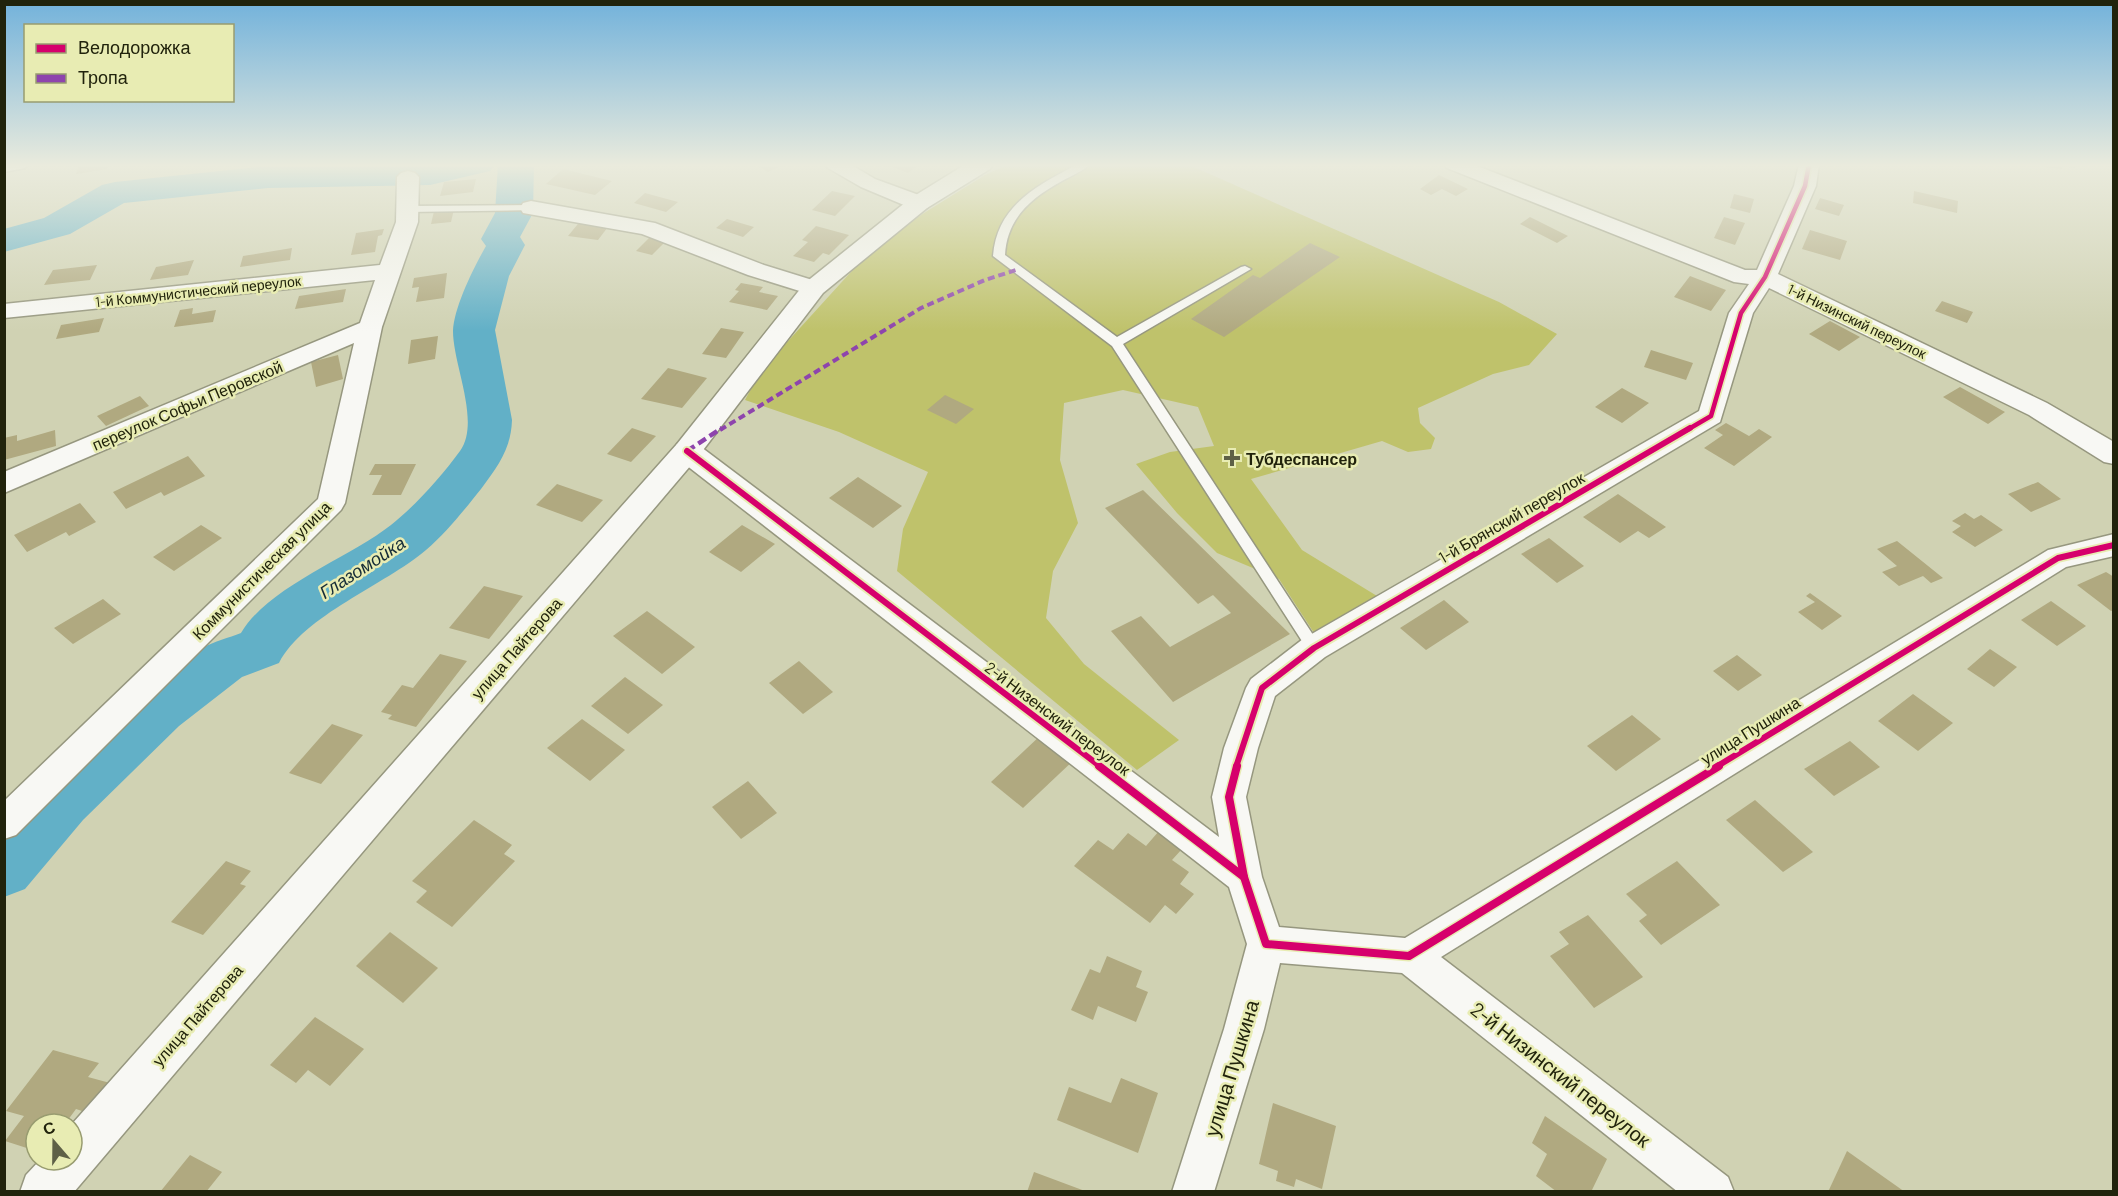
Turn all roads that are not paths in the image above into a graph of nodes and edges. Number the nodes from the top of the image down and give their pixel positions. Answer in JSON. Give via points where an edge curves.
{"nodes":[{"id":1,"x":407,"y":220,"type":"edge"},
{"id":2,"x":600,"y":220,"type":"edge"},
{"id":3,"x":898,"y":220,"type":"edge"},
{"id":4,"x":1008,"y":220,"type":"edge"},
{"id":5,"x":1596,"y":220,"type":"edge"},
{"id":6,"x":1790,"y":220,"type":"edge"},
{"id":7,"x":1245,"y":269,"type":"dead end"},
{"id":8,"x":391,"y":271,"type":"junction"},
{"id":9,"x":1765,"y":277,"type":"junction"},
{"id":10,"x":814,"y":288,"type":"junction"},
{"id":11,"x":4,"y":311,"type":"edge"},
{"id":12,"x":370,"y":327,"type":"junction"},
{"id":13,"x":1116,"y":343,"type":"junction"},
{"id":14,"x":687,"y":451,"type":"junction"},
{"id":15,"x":2114,"y":455,"type":"edge"},
{"id":16,"x":4,"y":483,"type":"edge"},
{"id":17,"x":2114,"y":545,"type":"edge"},
{"id":18,"x":1314,"y":648,"type":"junction"},
{"id":19,"x":4,"y":824,"type":"edge"},
{"id":20,"x":1244,"y":877,"type":"junction"},
{"id":21,"x":1266,"y":944,"type":"junction"},
{"id":22,"x":1409,"y":956,"type":"junction"},
{"id":23,"x":84,"y":1144,"type":"edge"},
{"id":24,"x":60,"y":1172,"type":"edge"},
{"id":25,"x":43,"y":1191,"type":"edge"},
{"id":26,"x":1193,"y":1191,"type":"edge"},
{"id":27,"x":1713,"y":1191,"type":"edge"}],
"edges":[{"from":1,"to":8,"type":"street","name":"Коммунистическая улица"},
{"from":2,"to":10,"type":"street","via":[[647,228]]},
{"from":3,"to":10,"type":"main road","name":"улица Пайтерова"},
{"from":4,"to":13,"type":"lane","via":[[998,241],[999,256]]},
{"from":5,"to":9,"type":"street","name":"1-й Низинский переулок","via":[[1742,277]]},
{"from":6,"to":9,"type":"street","name":"1-й Брянский переулок"},
{"from":7,"to":13,"type":"lane"},
{"from":8,"to":11,"type":"street","name":"1-й Коммунистический переулок"},
{"from":8,"to":12,"type":"street","name":"Коммунистическая улица"},
{"from":9,"to":15,"type":"street","name":"1-й Низинский переулок","via":[[2038,409]]},
{"from":9,"to":18,"type":"street","name":"1-й Брянский переулок","via":[[1741,313],[1711,416]]},
{"from":10,"to":14,"type":"main road","name":"улица Пайтерова"},
{"from":12,"to":16,"type":"street","name":"переулок Софьи Перовской"},
{"from":12,"to":19,"type":"street","name":"Коммунистическая улица","via":[[331,503]]},
{"from":13,"to":18,"type":"lane"},
{"from":14,"to":20,"type":"street","name":"2-й Низенский переулок"},
{"from":14,"to":23,"type":"main road","name":"улица Пайтерова"},
{"from":17,"to":22,"type":"street","name":"улица Пушкина","via":[[2058,558]]},
{"from":18,"to":20,"type":"street","name":"1-й Брянский переулок","via":[[1262,688],[1241,748],[1229,797]]},
{"from":20,"to":21,"type":"street"},
{"from":21,"to":22,"type":"street"},
{"from":21,"to":26,"type":"street","name":"улица Пушкина"},
{"from":22,"to":27,"type":"street","name":"2-й Низинский переулок"},
{"from":24,"to":25,"type":"main road","name":"улица Пайтерова"}]}
